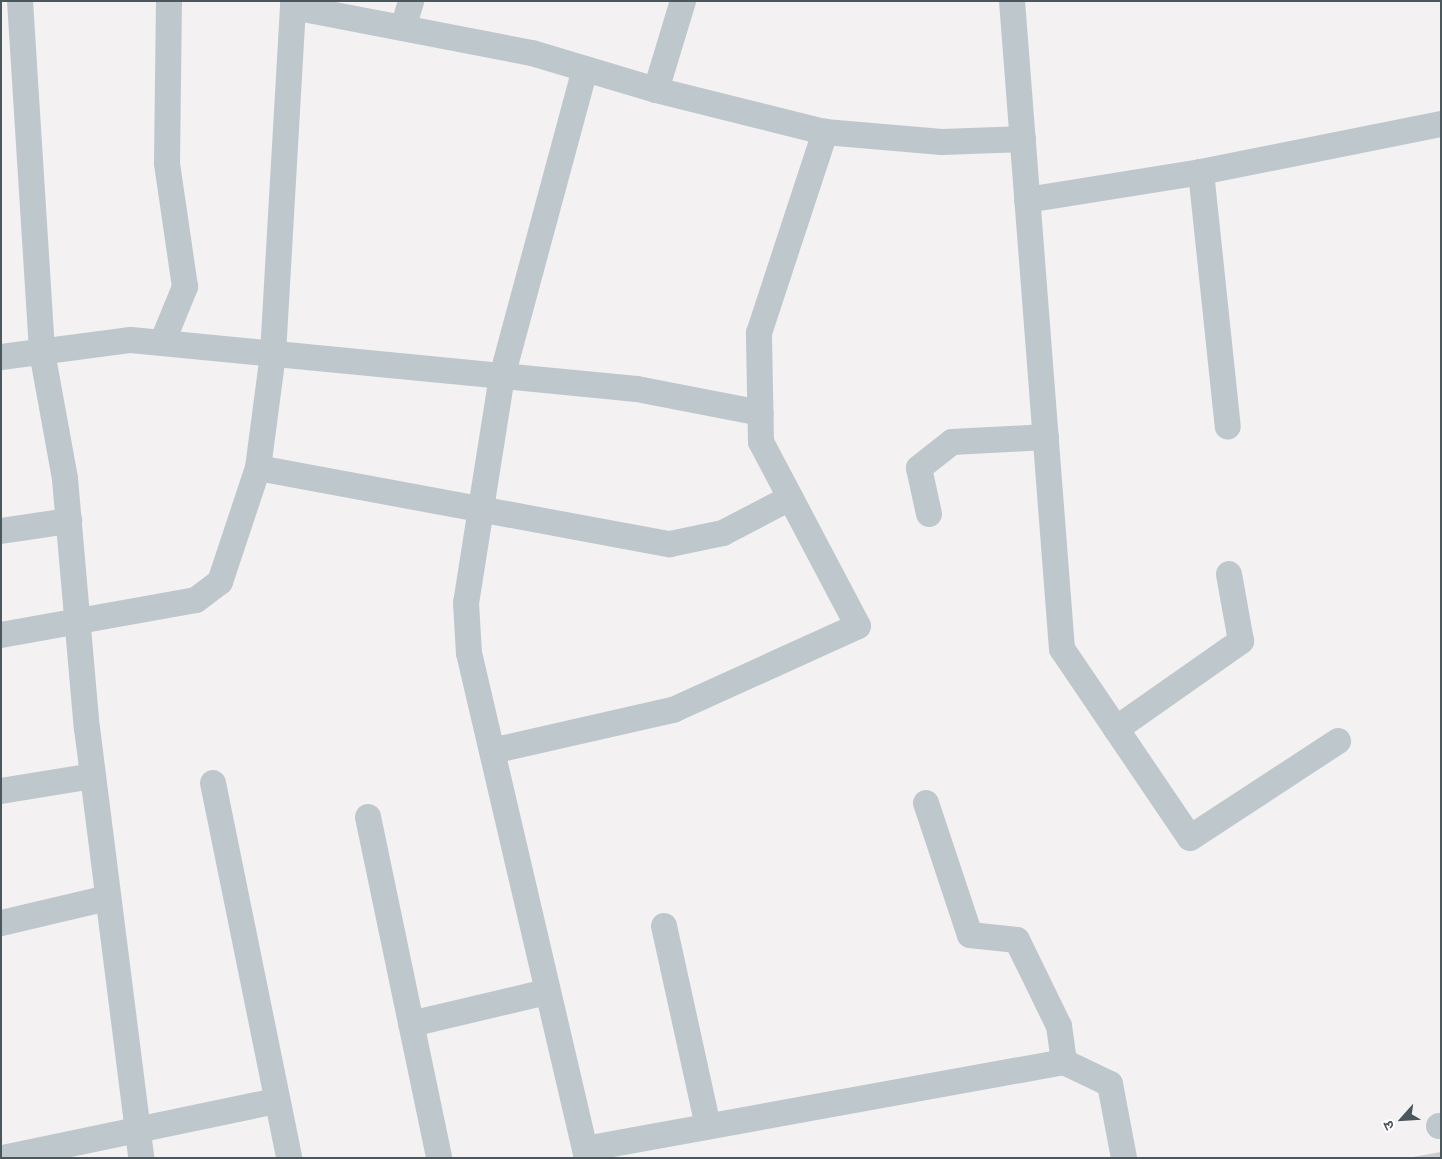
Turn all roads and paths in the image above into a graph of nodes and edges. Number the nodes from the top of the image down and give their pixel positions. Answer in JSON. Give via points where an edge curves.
{"nodes":[{"id":1,"x":20,"y":1,"type":"edge"},
{"id":2,"x":169,"y":1,"type":"edge"},
{"id":3,"x":411,"y":1,"type":"edge"},
{"id":4,"x":683,"y":1,"type":"edge"},
{"id":5,"x":1012,"y":1,"type":"edge"},
{"id":6,"x":293,"y":4,"type":"edge"},
{"id":7,"x":403,"y":28,"type":"junction"},
{"id":8,"x":585,"y":69,"type":"junction"},
{"id":9,"x":656,"y":90,"type":"junction"},
{"id":10,"x":1441,"y":124,"type":"edge"},
{"id":11,"x":825,"y":132,"type":"junction"},
{"id":12,"x":1023,"y":138,"type":"junction"},
{"id":13,"x":1201,"y":172,"type":"junction"},
{"id":14,"x":1027,"y":200,"type":"junction"},
{"id":15,"x":162,"y":343,"type":"junction"},
{"id":16,"x":42,"y":352,"type":"junction"},
{"id":17,"x":273,"y":354,"type":"junction"},
{"id":18,"x":1,"y":358,"type":"edge"},
{"id":19,"x":502,"y":376,"type":"junction"},
{"id":20,"x":761,"y":413,"type":"junction"},
{"id":21,"x":1228,"y":427,"type":"dead end"},
{"id":22,"x":1046,"y":437,"type":"junction"},
{"id":23,"x":258,"y":468,"type":"junction"},
{"id":24,"x":790,"y":498,"type":"junction"},
{"id":25,"x":480,"y":508,"type":"junction"},
{"id":26,"x":929,"y":514,"type":"dead end"},
{"id":27,"x":69,"y":522,"type":"junction"},
{"id":28,"x":1,"y":531,"type":"edge"},
{"id":29,"x":1229,"y":574,"type":"dead end"},
{"id":30,"x":78,"y":624,"type":"junction"},
{"id":31,"x":1,"y":636,"type":"edge"},
{"id":32,"x":1116,"y":729,"type":"junction"},
{"id":33,"x":1338,"y":741,"type":"dead end"},
{"id":34,"x":492,"y":751,"type":"junction"},
{"id":35,"x":93,"y":776,"type":"junction"},
{"id":36,"x":213,"y":783,"type":"dead end"},
{"id":37,"x":1,"y":791,"type":"edge"},
{"id":38,"x":926,"y":804,"type":"dead end"},
{"id":39,"x":368,"y":817,"type":"dead end"},
{"id":40,"x":108,"y":898,"type":"junction"},
{"id":41,"x":1,"y":922,"type":"edge"},
{"id":42,"x":664,"y":926,"type":"dead end"},
{"id":43,"x":546,"y":992,"type":"junction"},
{"id":44,"x":411,"y":1024,"type":"junction"},
{"id":45,"x":1064,"y":1062,"type":"junction"},
{"id":46,"x":277,"y":1101,"type":"junction"},
{"id":47,"x":708,"y":1126,"type":"junction"},
{"id":48,"x":136,"y":1130,"type":"junction"},
{"id":49,"x":586,"y":1153,"type":"edge"},
{"id":50,"x":3,"y":1158,"type":"edge"},
{"id":51,"x":141,"y":1158,"type":"edge"},
{"id":52,"x":288,"y":1158,"type":"edge"},
{"id":53,"x":439,"y":1158,"type":"edge"},
{"id":54,"x":1124,"y":1158,"type":"edge"}],
"edges":[{"from":1,"to":16,"type":"street"},
{"from":2,"to":15,"type":"street","via":[[167,163],[185,287]]},
{"from":3,"to":7,"type":"street"},
{"from":4,"to":9,"type":"street"},
{"from":5,"to":12,"type":"street"},
{"from":6,"to":7,"type":"street"},
{"from":6,"to":17,"type":"street"},
{"from":7,"to":8,"type":"street","via":[[532,53]]},
{"from":8,"to":9,"type":"street"},
{"from":8,"to":19,"type":"street"},
{"from":9,"to":11,"type":"street"},
{"from":10,"to":13,"type":"street"},
{"from":11,"to":12,"type":"street","via":[[942,142]]},
{"from":11,"to":20,"type":"street","via":[[759,333]]},
{"from":12,"to":14,"type":"street"},
{"from":13,"to":14,"type":"street"},
{"from":13,"to":21,"type":"street"},
{"from":14,"to":22,"type":"street"},
{"from":15,"to":16,"type":"street","via":[[131,340]]},
{"from":15,"to":17,"type":"street"},
{"from":16,"to":18,"type":"street"},
{"from":16,"to":27,"type":"street","via":[[65,479]]},
{"from":17,"to":19,"type":"street"},
{"from":17,"to":23,"type":"street"},
{"from":19,"to":20,"type":"street","via":[[638,389]]},
{"from":19,"to":25,"type":"street"},
{"from":20,"to":24,"type":"street","via":[[761,442]]},
{"from":22,"to":26,"type":"street","via":[[952,442],[919,468]]},
{"from":22,"to":32,"type":"street","via":[[1062,649]]},
{"from":23,"to":25,"type":"street"},
{"from":23,"to":30,"type":"street","via":[[220,582],[196,600]]},
{"from":24,"to":25,"type":"street","via":[[723,533],[670,544]]},
{"from":24,"to":34,"type":"street","via":[[858,626],[673,710]]},
{"from":25,"to":34,"type":"street","via":[[466,603],[469,653]]},
{"from":27,"to":28,"type":"street"},
{"from":27,"to":30,"type":"street"},
{"from":29,"to":32,"type":"street","via":[[1241,641]]},
{"from":30,"to":31,"type":"street"},
{"from":30,"to":35,"type":"street"},
{"from":32,"to":33,"type":"street","via":[[1190,838]]},
{"from":34,"to":43,"type":"street"},
{"from":35,"to":37,"type":"street"},
{"from":35,"to":40,"type":"street"},
{"from":36,"to":46,"type":"street"},
{"from":38,"to":45,"type":"street","via":[[970,935],[1017,940],[1059,1026]]},
{"from":39,"to":44,"type":"street"},
{"from":40,"to":41,"type":"street"},
{"from":40,"to":48,"type":"street"},
{"from":42,"to":47,"type":"street"},
{"from":43,"to":44,"type":"street"},
{"from":43,"to":49,"type":"street"},
{"from":44,"to":53,"type":"street"},
{"from":45,"to":47,"type":"street"},
{"from":45,"to":54,"type":"street","via":[[1110,1084]]},
{"from":46,"to":48,"type":"street"},
{"from":46,"to":52,"type":"street"},
{"from":47,"to":49,"type":"street"},
{"from":48,"to":50,"type":"street"},
{"from":48,"to":51,"type":"street"}]}
